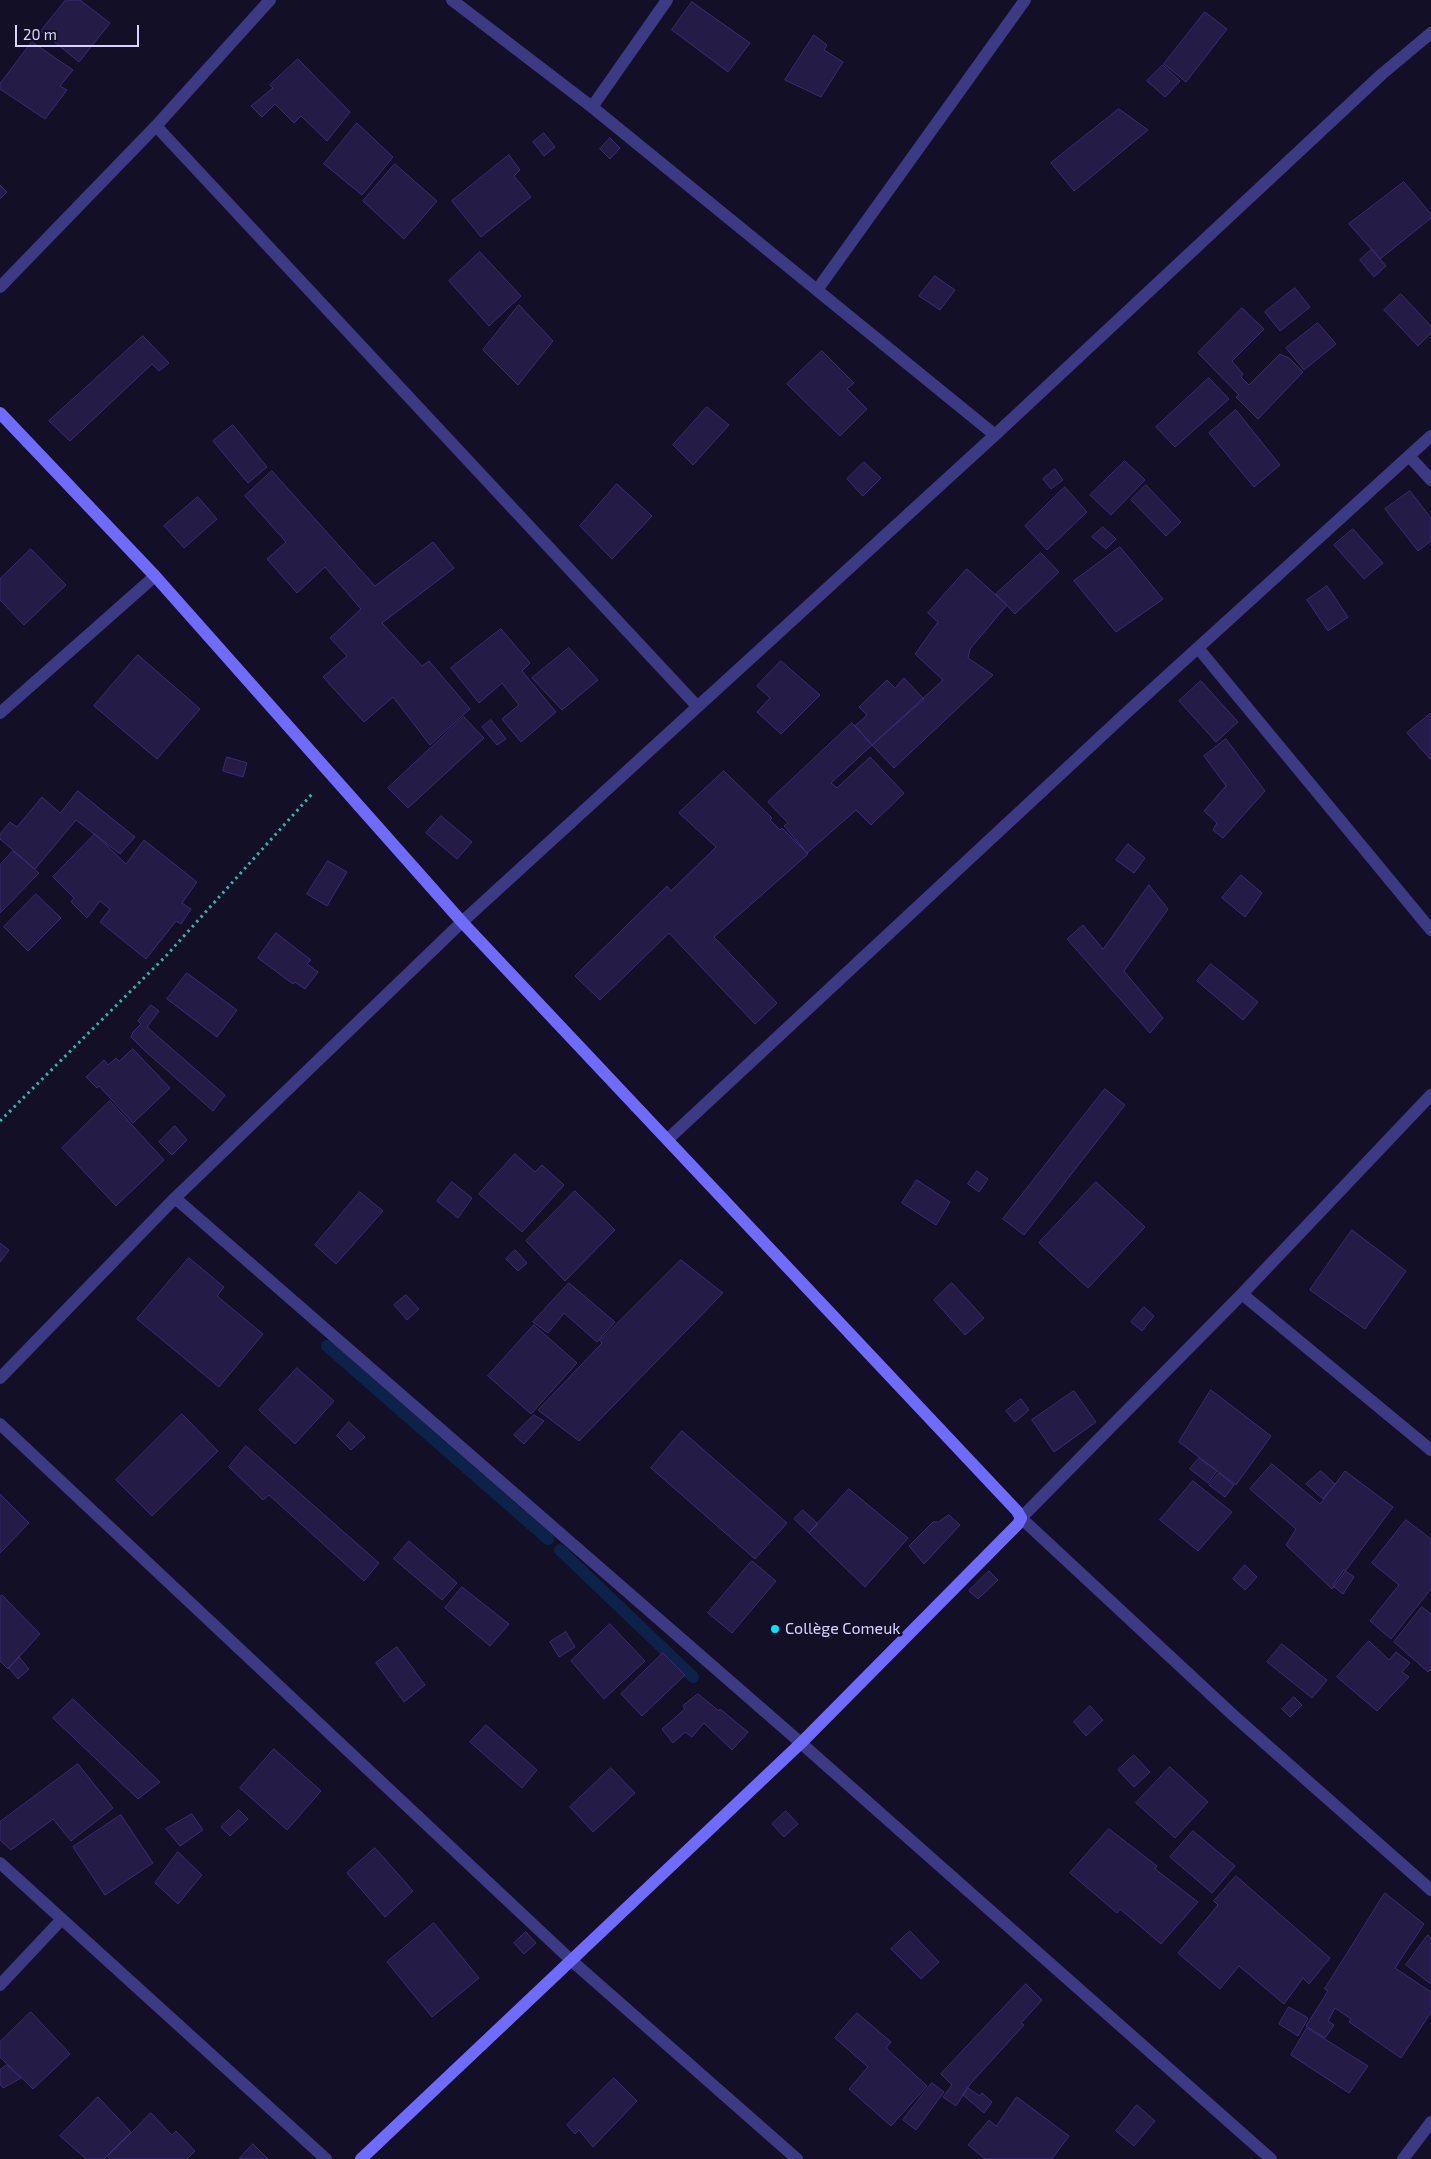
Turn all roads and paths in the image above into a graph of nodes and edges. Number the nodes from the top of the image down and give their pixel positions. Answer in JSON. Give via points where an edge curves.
{"nodes":[{"id":1,"x":270,"y":0,"type":"edge"},
{"id":2,"x":452,"y":0,"type":"edge"},
{"id":3,"x":667,"y":0,"type":"edge"},
{"id":4,"x":1026,"y":0,"type":"edge"},
{"id":5,"x":1431,"y":33,"type":"edge"},
{"id":6,"x":592,"y":107,"type":"junction"},
{"id":7,"x":156,"y":126,"type":"junction"},
{"id":8,"x":0,"y":288,"type":"edge"},
{"id":9,"x":817,"y":290,"type":"junction"},
{"id":10,"x":0,"y":413,"type":"edge"},
{"id":11,"x":996,"y":435,"type":"junction"},
{"id":12,"x":1431,"y":436,"type":"edge"},
{"id":13,"x":1409,"y":456,"type":"junction"},
{"id":14,"x":1431,"y":480,"type":"edge"},
{"id":15,"x":155,"y":576,"type":"junction"},
{"id":16,"x":1198,"y":648,"type":"junction"},
{"id":17,"x":697,"y":706,"type":"junction"},
{"id":18,"x":0,"y":713,"type":"edge"},
{"id":19,"x":330,"y":774,"type":"junction"},
{"id":20,"x":462,"y":922,"type":"junction"},
{"id":21,"x":1431,"y":930,"type":"edge"},
{"id":22,"x":1431,"y":1095,"type":"edge"},
{"id":23,"x":0,"y":1121,"type":"edge"},
{"id":24,"x":668,"y":1139,"type":"junction"},
{"id":25,"x":174,"y":1198,"type":"junction"},
{"id":26,"x":1242,"y":1294,"type":"junction"},
{"id":27,"x":0,"y":1378,"type":"edge"},
{"id":28,"x":0,"y":1424,"type":"edge"},
{"id":29,"x":1431,"y":1450,"type":"edge"},
{"id":30,"x":1021,"y":1518,"type":"junction"},
{"id":31,"x":800,"y":1743,"type":"junction"},
{"id":32,"x":0,"y":1863,"type":"edge"},
{"id":33,"x":1431,"y":1890,"type":"edge"},
{"id":34,"x":62,"y":1919,"type":"junction"},
{"id":35,"x":572,"y":1961,"type":"junction"},
{"id":36,"x":0,"y":1985,"type":"edge"},
{"id":37,"x":1431,"y":2122,"type":"edge"},
{"id":38,"x":326,"y":2159,"type":"edge"},
{"id":39,"x":361,"y":2159,"type":"edge"},
{"id":40,"x":797,"y":2159,"type":"edge"},
{"id":41,"x":1271,"y":2159,"type":"edge"},
{"id":42,"x":1402,"y":2159,"type":"edge"}],
"edges":[{"from":1,"to":7,"type":"street"},
{"from":2,"to":6,"type":"street"},
{"from":3,"to":6,"type":"street"},
{"from":4,"to":9,"type":"street"},
{"from":5,"to":11,"type":"street","via":[[1382,74]]},
{"from":6,"to":9,"type":"street"},
{"from":7,"to":8,"type":"street"},
{"from":7,"to":17,"type":"street"},
{"from":9,"to":11,"type":"street"},
{"from":10,"to":15,"type":"main road"},
{"from":11,"to":17,"type":"street"},
{"from":12,"to":13,"type":"street"},
{"from":13,"to":14,"type":"street"},
{"from":13,"to":16,"type":"street"},
{"from":15,"to":18,"type":"street"},
{"from":15,"to":19,"type":"main road"},
{"from":16,"to":21,"type":"street"},
{"from":16,"to":24,"type":"street"},
{"from":17,"to":20,"type":"street"},
{"from":19,"to":20,"type":"main road"},
{"from":19,"to":23,"type":"path","via":[[165,957]]},
{"from":20,"to":24,"type":"main road"},
{"from":20,"to":25,"type":"street"},
{"from":22,"to":26,"type":"street"},
{"from":24,"to":30,"type":"main road"},
{"from":25,"to":27,"type":"street"},
{"from":25,"to":31,"type":"street"},
{"from":26,"to":29,"type":"street"},
{"from":26,"to":30,"type":"street"},
{"from":28,"to":35,"type":"street"},
{"from":30,"to":31,"type":"main road"},
{"from":30,"to":33,"type":"street","via":[[1234,1716]]},
{"from":31,"to":35,"type":"main road"},
{"from":31,"to":41,"type":"street"},
{"from":32,"to":34,"type":"street"},
{"from":34,"to":36,"type":"street"},
{"from":34,"to":38,"type":"street"},
{"from":35,"to":39,"type":"main road"},
{"from":35,"to":40,"type":"street"},
{"from":37,"to":42,"type":"street"}]}
